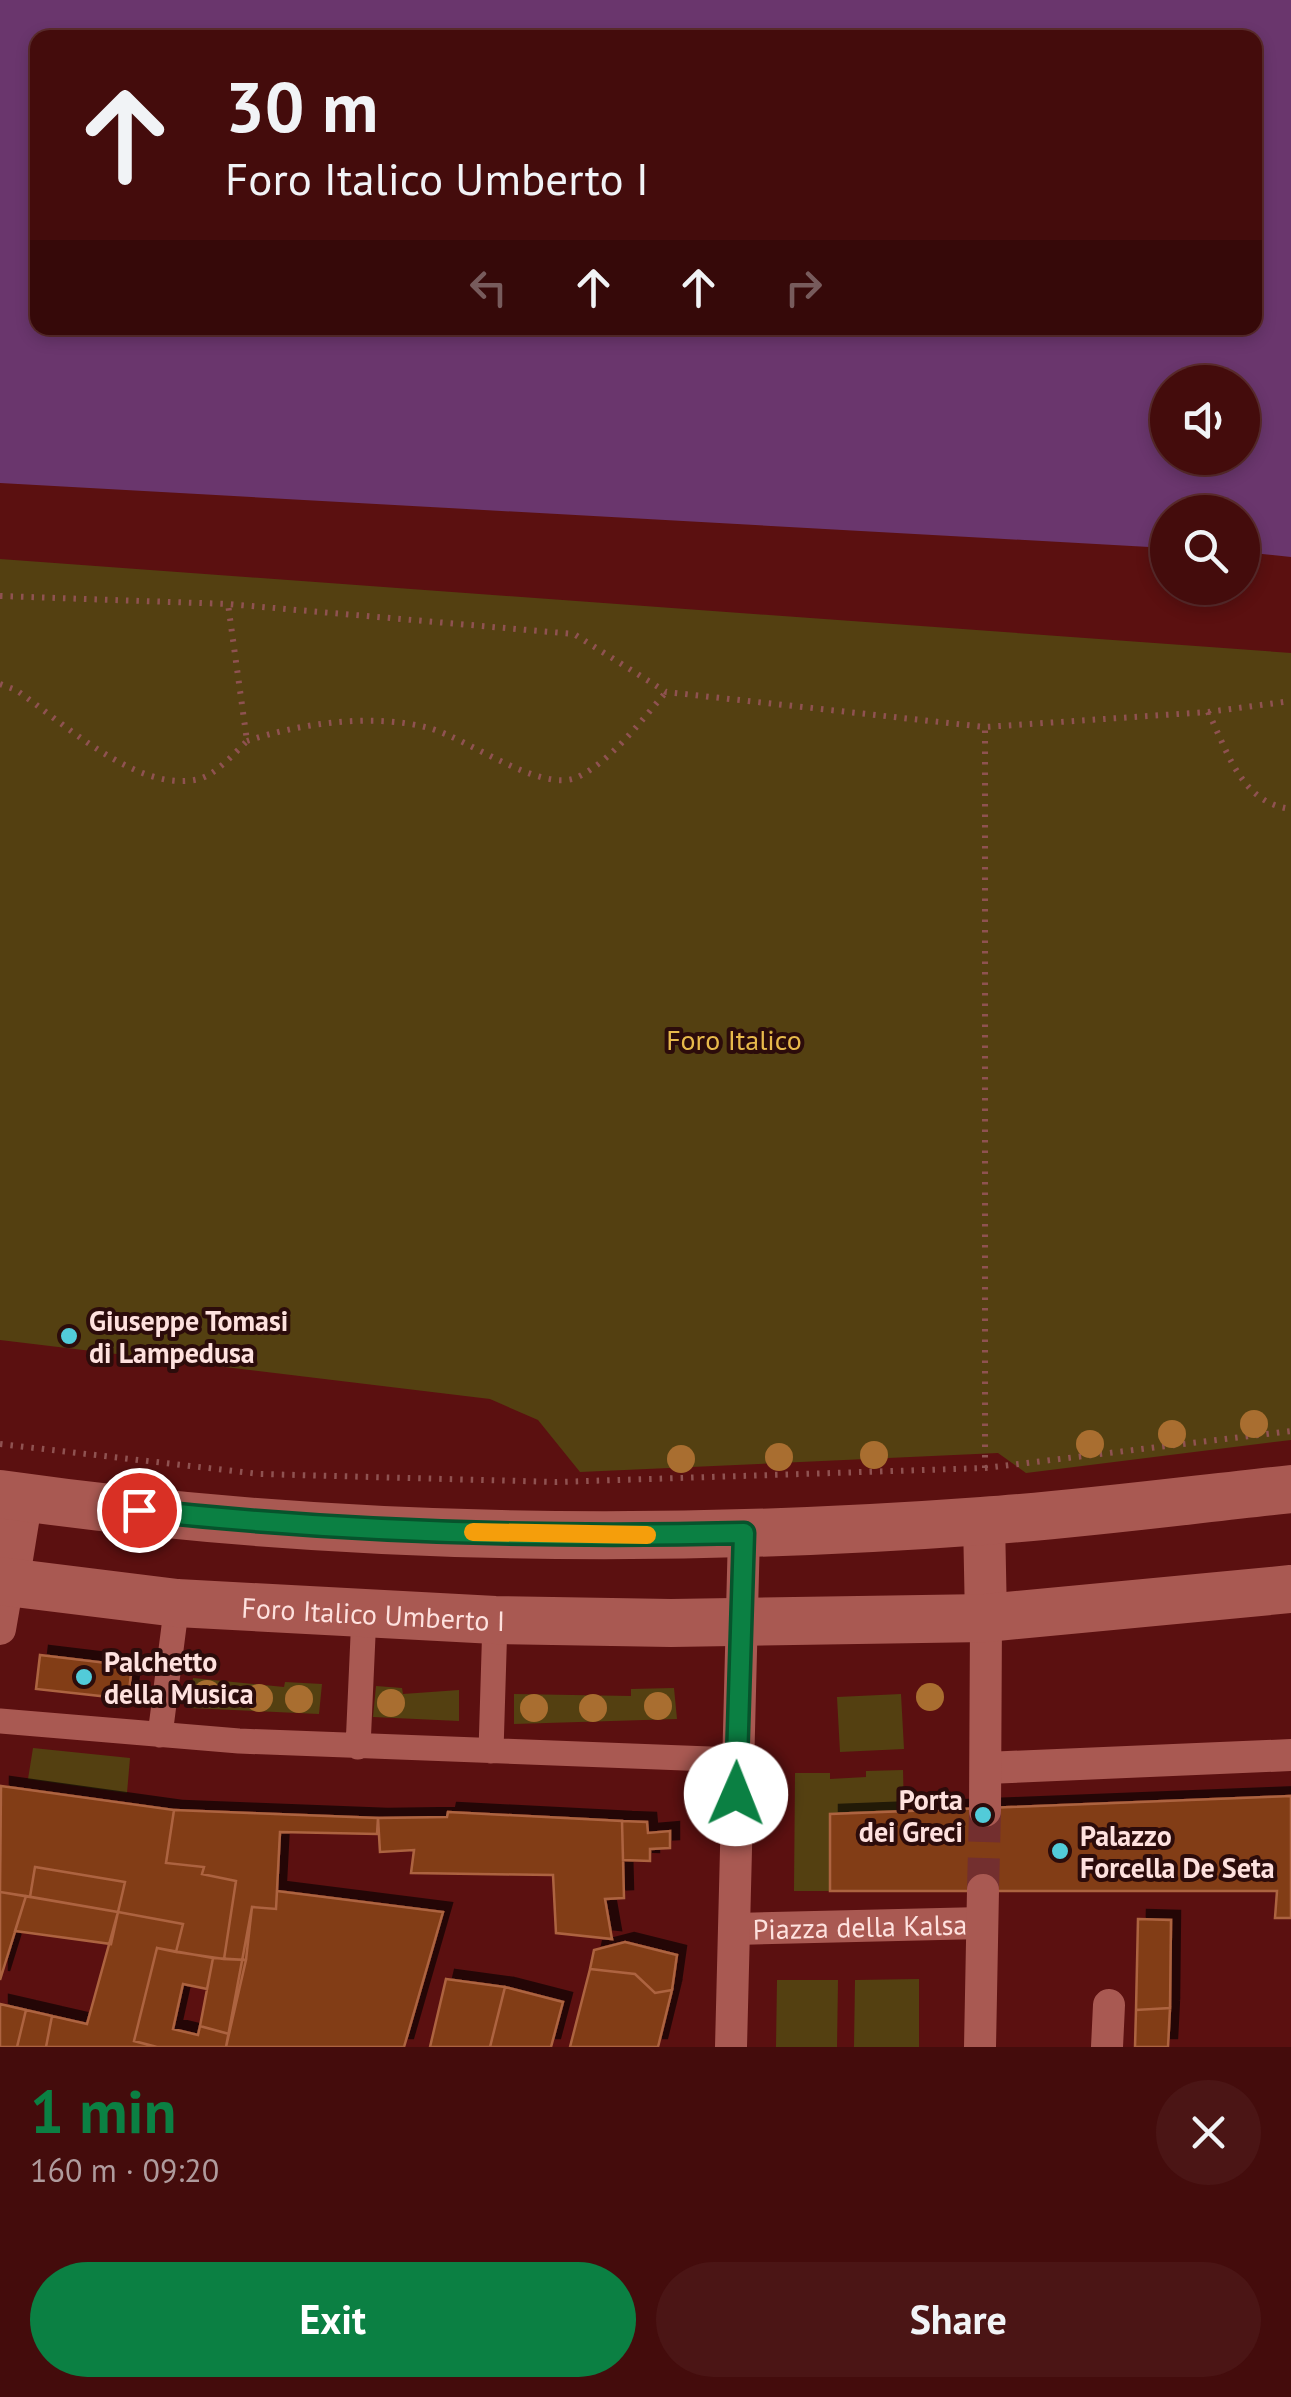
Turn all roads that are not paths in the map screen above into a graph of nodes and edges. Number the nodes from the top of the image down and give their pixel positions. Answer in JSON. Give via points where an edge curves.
{"nodes":[{"id":1,"x":1291,"y":1489,"type":"edge"},
{"id":2,"x":11,"y":1496,"type":"edge"},
{"id":3,"x":984,"y":1521,"type":"junction"},
{"id":4,"x":744,"y":1533,"type":"junction"},
{"id":5,"x":4,"y":1582,"type":"edge"},
{"id":6,"x":1291,"y":1588,"type":"edge"},
{"id":7,"x":177,"y":1603,"type":"junction"},
{"id":8,"x":364,"y":1614,"type":"junction"},
{"id":9,"x":986,"y":1618,"type":"junction"},
{"id":10,"x":495,"y":1620,"type":"junction"},
{"id":11,"x":742,"y":1623,"type":"junction"},
{"id":12,"x":0,"y":1629,"type":"edge"},
{"id":13,"x":0,"y":1721,"type":"edge"},
{"id":14,"x":160,"y":1735,"type":"junction"},
{"id":15,"x":358,"y":1747,"type":"junction"},
{"id":16,"x":491,"y":1751,"type":"junction"},
{"id":17,"x":1291,"y":1755,"type":"edge"},
{"id":18,"x":736,"y":1760,"type":"junction"},
{"id":19,"x":986,"y":1768,"type":"junction"},
{"id":20,"x":984,"y":1810,"type":"tunnel mouth"},
{"id":21,"x":983,"y":1890,"type":"tunnel mouth"},
{"id":22,"x":982,"y":1924,"type":"junction"},
{"id":23,"x":735,"y":1929,"type":"junction"},
{"id":24,"x":1109,"y":2004,"type":"dead end"},
{"id":25,"x":731,"y":2047,"type":"edge"},
{"id":26,"x":980,"y":2047,"type":"edge"},
{"id":27,"x":1106,"y":2047,"type":"edge"}],
"edges":[{"from":1,"to":3,"type":"main road"},
{"from":2,"to":4,"type":"main road","via":[[368,1528]]},
{"from":2,"to":5,"type":"street"},
{"from":3,"to":4,"type":"main road"},
{"from":3,"to":9,"type":"street"},
{"from":4,"to":11,"type":"street"},
{"from":5,"to":7,"type":"main road","name":"Foro Italico Umberto I"},
{"from":5,"to":12,"type":"street"},
{"from":6,"to":9,"type":"main road","name":"Foro Italico Umberto I"},
{"from":7,"to":8,"type":"main road","name":"Foro Italico Umberto I"},
{"from":7,"to":14,"type":"street"},
{"from":8,"to":10,"type":"main road","name":"Foro Italico Umberto I"},
{"from":8,"to":15,"type":"street"},
{"from":9,"to":11,"type":"main road","name":"Foro Italico Umberto I"},
{"from":9,"to":19,"type":"street"},
{"from":10,"to":11,"type":"main road","name":"Foro Italico Umberto I"},
{"from":10,"to":16,"type":"street"},
{"from":11,"to":18,"type":"street"},
{"from":13,"to":14,"type":"street"},
{"from":14,"to":15,"type":"street"},
{"from":15,"to":16,"type":"street"},
{"from":16,"to":18,"type":"street"},
{"from":17,"to":19,"type":"street"},
{"from":18,"to":23,"type":"street"},
{"from":19,"to":20,"type":"street"},
{"from":21,"to":22,"type":"street"},
{"from":22,"to":23,"type":"street","name":"Piazza della Kalsa"},
{"from":22,"to":26,"type":"street","name":"Piazza della Kalsa"},
{"from":23,"to":25,"type":"street","name":"Piazza della Kalsa"},
{"from":24,"to":27,"type":"street"}]}
